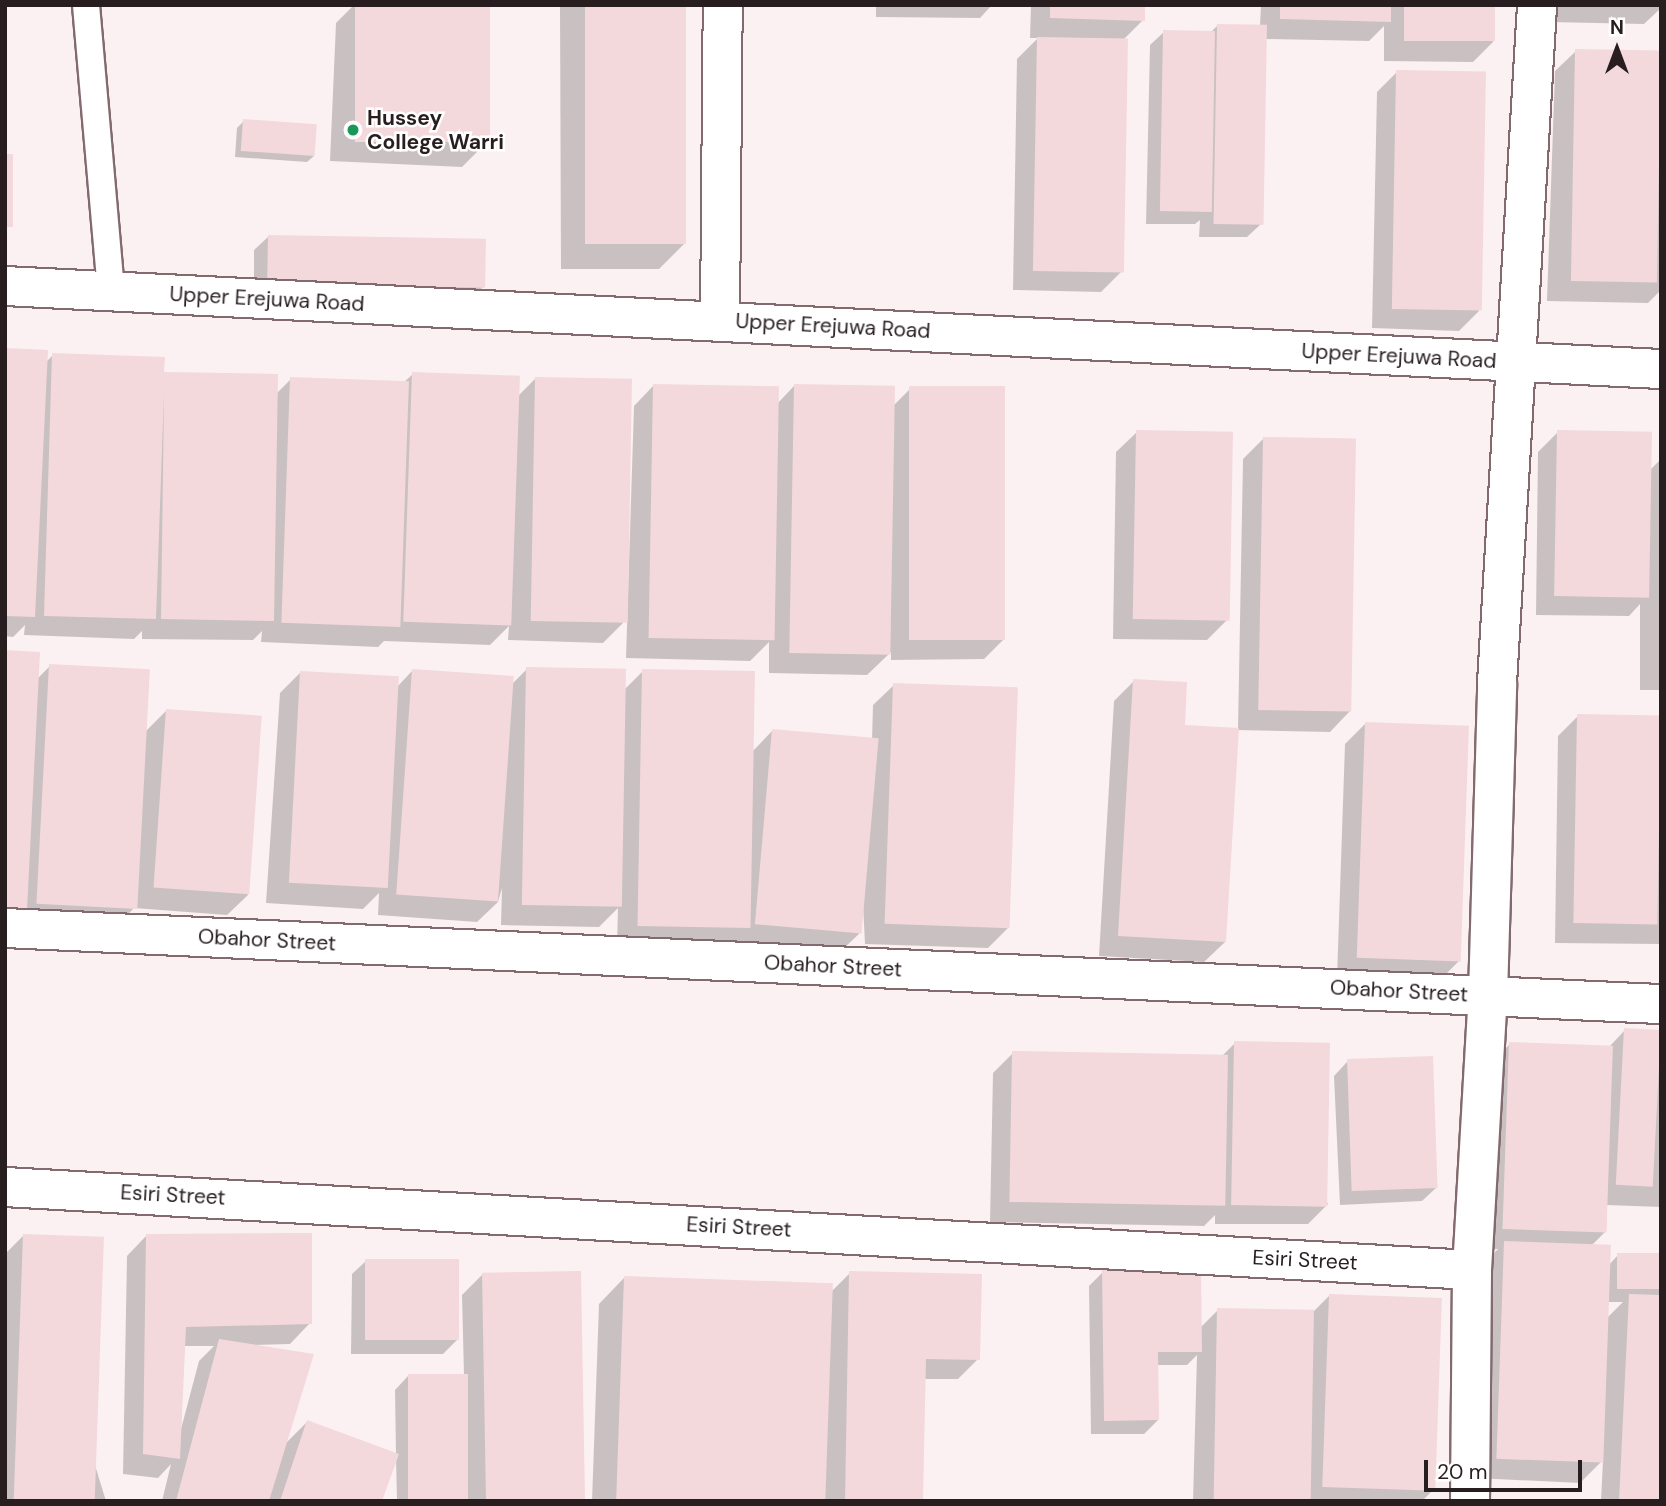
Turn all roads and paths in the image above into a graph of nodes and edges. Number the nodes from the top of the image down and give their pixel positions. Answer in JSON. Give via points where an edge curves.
{"nodes":[{"id":1,"x":86,"y":5,"type":"edge"},
{"id":2,"x":723,"y":5,"type":"edge"},
{"id":3,"x":1537,"y":5,"type":"edge"},
{"id":4,"x":5,"y":286,"type":"edge"},
{"id":5,"x":111,"y":291,"type":"junction"},
{"id":6,"x":720,"y":320,"type":"junction"},
{"id":7,"x":1514,"y":363,"type":"junction"},
{"id":8,"x":1661,"y":369,"type":"edge"},
{"id":9,"x":5,"y":928,"type":"edge"},
{"id":10,"x":1488,"y":995,"type":"junction"},
{"id":11,"x":1661,"y":1004,"type":"edge"},
{"id":12,"x":5,"y":1187,"type":"edge"},
{"id":13,"x":1472,"y":1270,"type":"junction"},
{"id":14,"x":1470,"y":1501,"type":"edge"}],
"edges":[{"from":1,"to":5,"type":"lane"},
{"from":2,"to":6,"type":"street"},
{"from":3,"to":7,"type":"street"},
{"from":4,"to":5,"type":"street","name":"Upper Erejuwa Road"},
{"from":5,"to":6,"type":"street","name":"Upper Erejuwa Road"},
{"from":6,"to":7,"type":"street","name":"Upper Erejuwa Road"},
{"from":7,"to":8,"type":"street","name":"Upper Erejuwa Road"},
{"from":7,"to":10,"type":"street"},
{"from":9,"to":10,"type":"street","name":"Obahor Street"},
{"from":10,"to":11,"type":"street","name":"Obahor Street"},
{"from":10,"to":13,"type":"street"},
{"from":12,"to":13,"type":"street","name":"Esiri Street"},
{"from":13,"to":14,"type":"street"}]}
